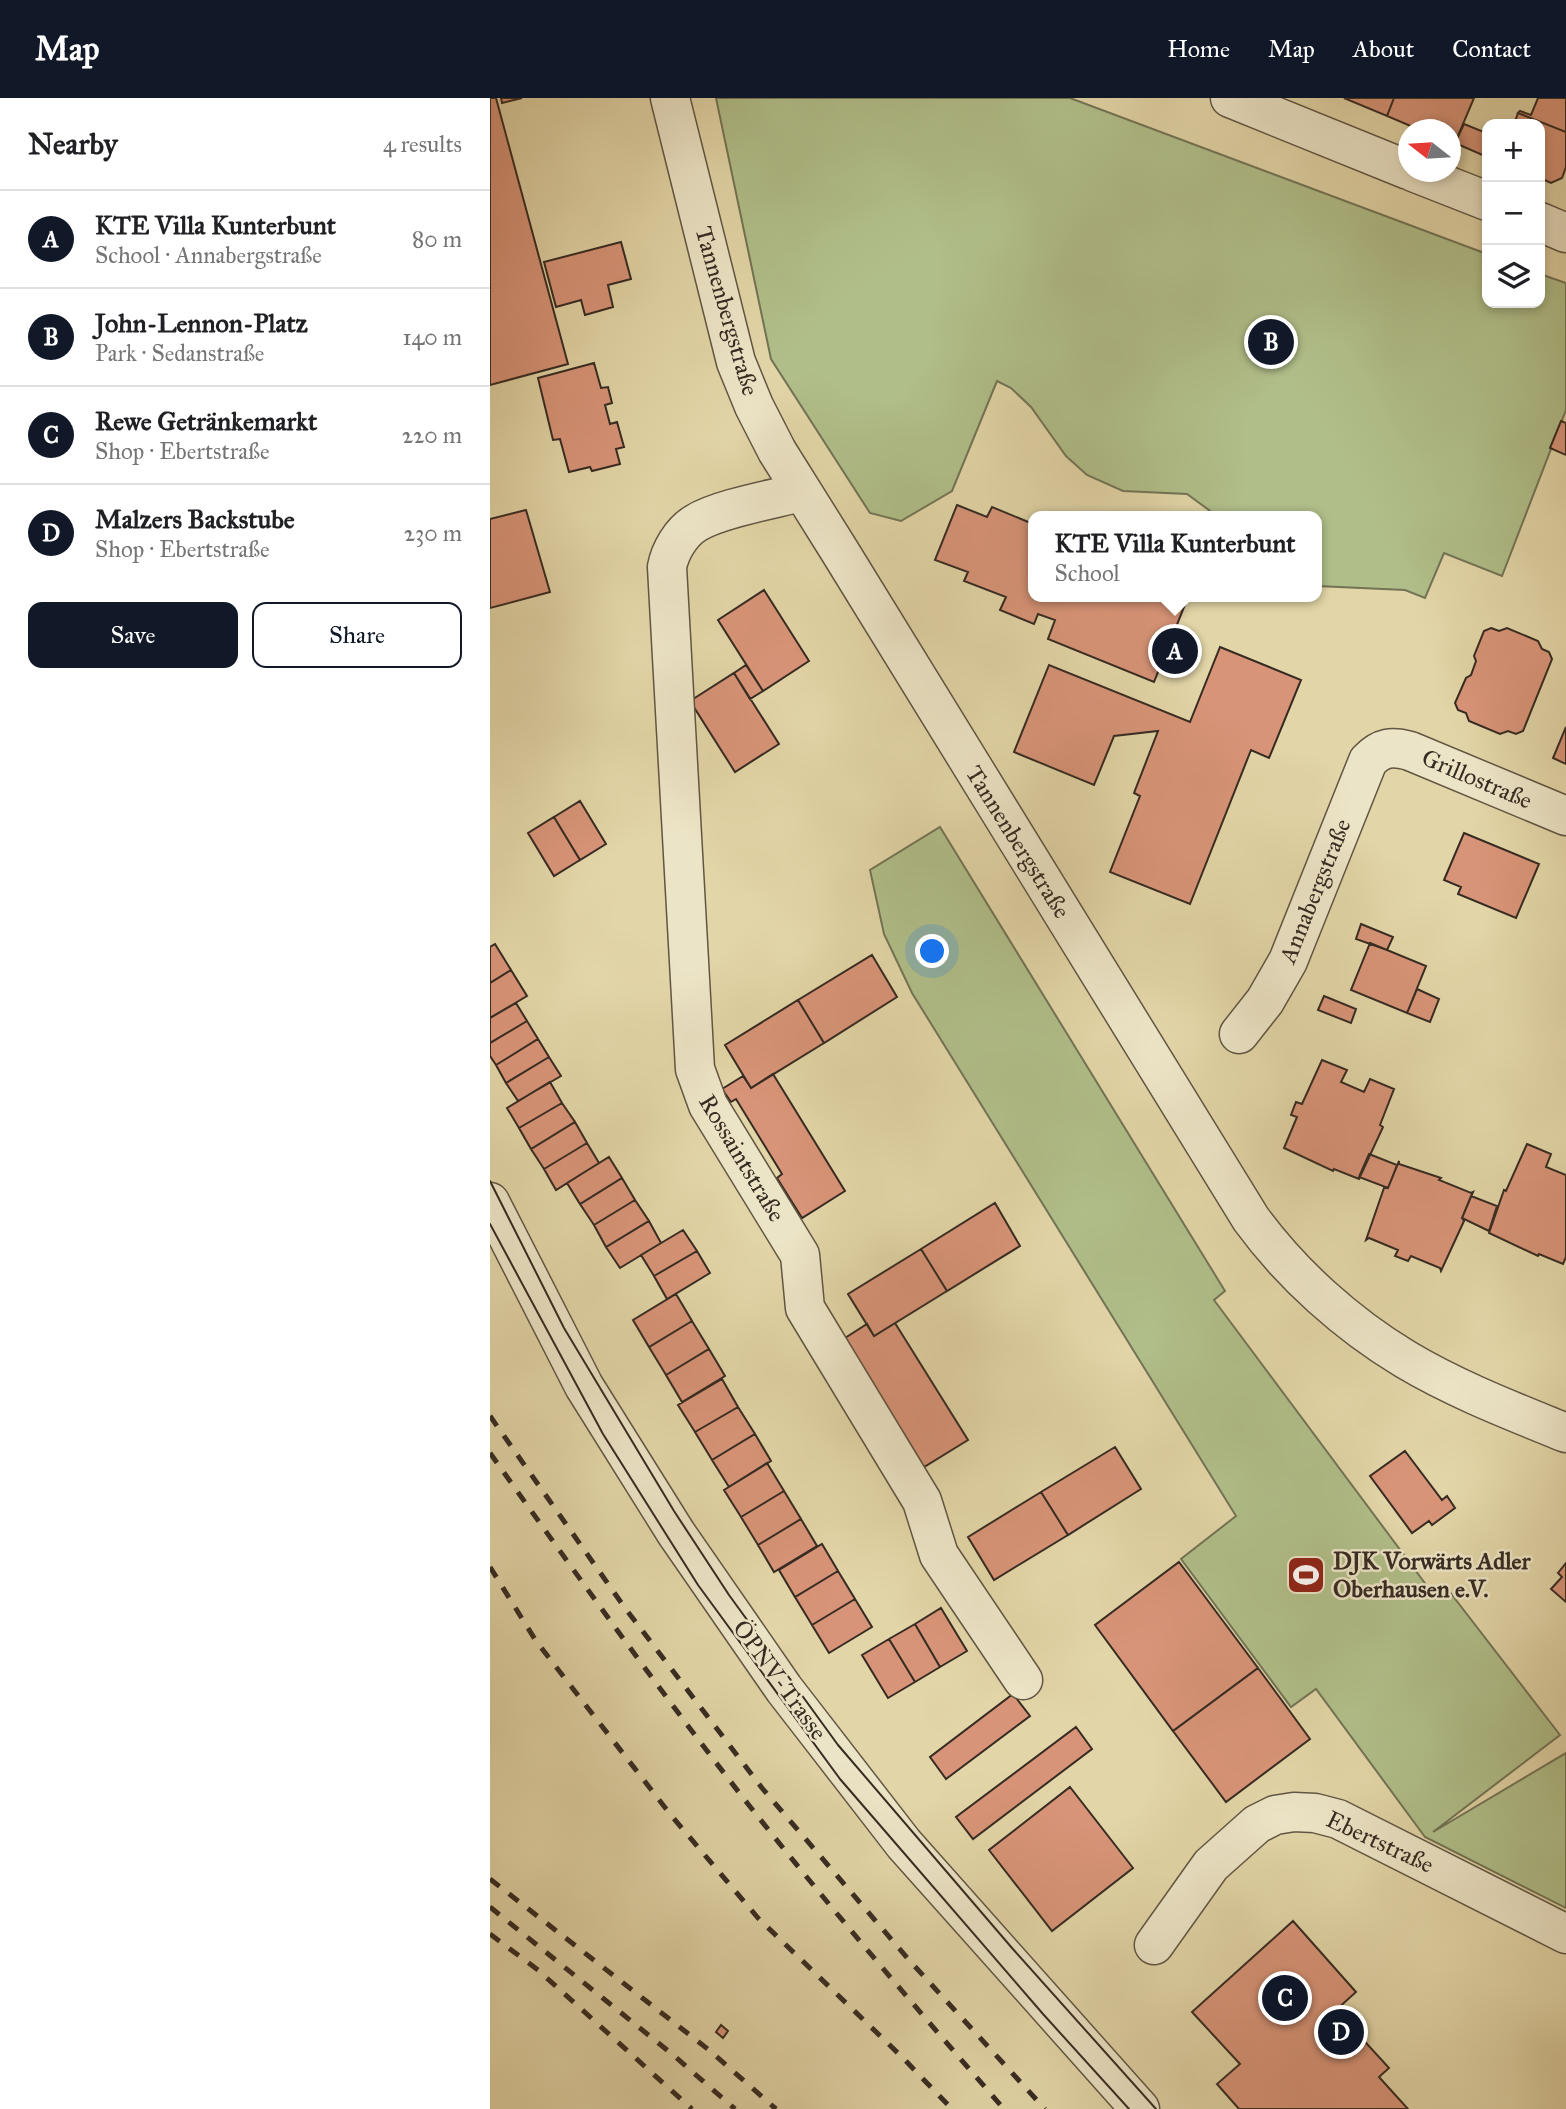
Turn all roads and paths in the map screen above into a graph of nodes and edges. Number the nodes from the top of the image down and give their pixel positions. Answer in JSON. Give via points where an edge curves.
{"nodes":[{"id":1,"x":670,"y":98,"type":"edge"},
{"id":2,"x":1230,"y":98,"type":"edge"},
{"id":3,"x":1398,"y":166,"type":"edge"},
{"id":4,"x":1439,"y":182,"type":"edge"},
{"id":5,"x":1482,"y":199,"type":"edge"},
{"id":6,"x":1545,"y":224,"type":"edge"},
{"id":7,"x":1566,"y":233,"type":"edge"},
{"id":8,"x":801,"y":492,"type":"junction"},
{"id":9,"x":1386,"y":748,"type":"joint"},
{"id":10,"x":1566,"y":816,"type":"edge"},
{"id":11,"x":1239,"y":1034,"type":"dead end"},
{"id":12,"x":490,"y":1202,"type":"edge"},
{"id":13,"x":1566,"y":1433,"type":"edge"},
{"id":14,"x":1023,"y":1680,"type":"dead end"},
{"id":15,"x":1566,"y":1934,"type":"edge"},
{"id":16,"x":1154,"y":1945,"type":"dead end"},
{"id":17,"x":1140,"y":2109,"type":"edge"}],
"edges":[{"from":1,"to":8,"type":"street","name":"Tannenbergstraße","via":[[736,362],[754,407]]},
{"from":2,"to":3,"type":"street"},
{"from":4,"to":5,"type":"street"},
{"from":6,"to":7,"type":"street"},
{"from":8,"to":13,"type":"street","name":"Tannenbergstraße","via":[[1268,1242],[1355,1325],[1399,1355]]},
{"from":8,"to":14,"type":"street","name":"Rossaintstraße","via":[[695,523],[674,547],[667,567],[695,1069],[708,1105],[800,1255],[805,1308],[922,1501],[939,1555]]},
{"from":9,"to":10,"type":"street","name":"Grillostraße","via":[[1410,751]]},
{"from":9,"to":11,"type":"street","name":"Annabergstraße","via":[[1368,761],[1288,961]]},
{"from":12,"to":17,"type":"street","name":"ÖPNV-Trasse","via":[[584,1386],[676,1533],[784,1689],[904,1844]]},
{"from":15,"to":16,"type":"street","name":"Ebertstraße","via":[[1338,1819],[1294,1812],[1257,1824],[1211,1866]]}]}
